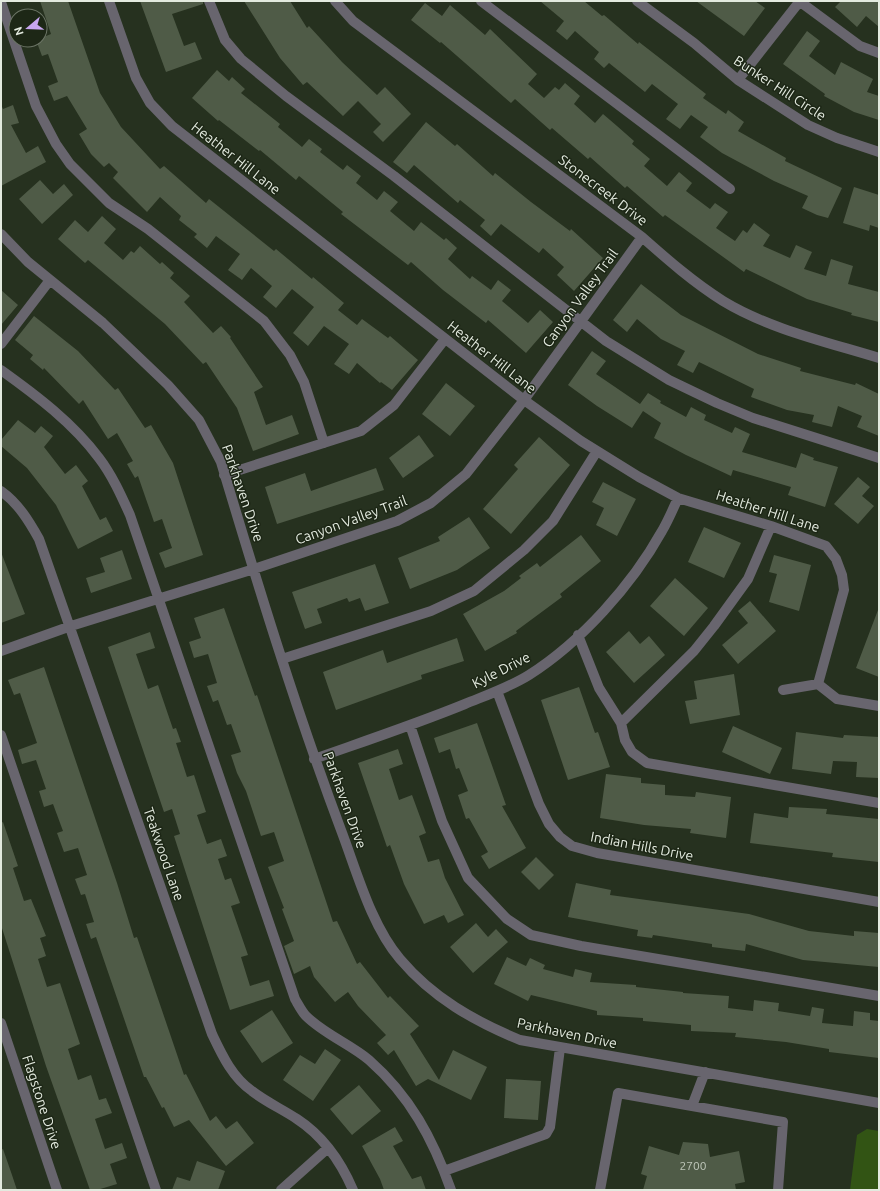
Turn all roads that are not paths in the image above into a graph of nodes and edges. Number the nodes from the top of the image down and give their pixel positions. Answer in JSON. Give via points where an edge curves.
{"nodes":[{"id":1,"x":109,"y":1,"type":"edge"},
{"id":2,"x":209,"y":1,"type":"edge"},
{"id":3,"x":335,"y":1,"type":"edge"},
{"id":4,"x":481,"y":1,"type":"edge"},
{"id":5,"x":637,"y":1,"type":"edge"},
{"id":6,"x":800,"y":1,"type":"edge"},
{"id":7,"x":1,"y":2,"type":"edge"},
{"id":8,"x":879,"y":54,"type":"edge"},
{"id":9,"x":738,"y":80,"type":"junction"},
{"id":10,"x":879,"y":152,"type":"edge"},
{"id":11,"x":730,"y":189,"type":"dead end"},
{"id":12,"x":1,"y":234,"type":"edge"},
{"id":13,"x":642,"y":237,"type":"junction"},
{"id":14,"x":50,"y":280,"type":"junction"},
{"id":15,"x":582,"y":320,"type":"junction"},
{"id":16,"x":445,"y":339,"type":"junction"},
{"id":17,"x":1,"y":344,"type":"edge"},
{"id":18,"x":879,"y":358,"type":"edge"},
{"id":19,"x":1,"y":370,"type":"edge"},
{"id":20,"x":524,"y":400,"type":"junction"},
{"id":21,"x":324,"y":444,"type":"junction"},
{"id":22,"x":597,"y":451,"type":"junction"},
{"id":23,"x":879,"y":458,"type":"edge"},
{"id":24,"x":224,"y":475,"type":"junction"},
{"id":25,"x":1,"y":491,"type":"edge"},
{"id":26,"x":678,"y":498,"type":"junction"},
{"id":27,"x":771,"y":526,"type":"junction"},
{"id":28,"x":254,"y":569,"type":"junction"},
{"id":29,"x":158,"y":599,"type":"junction"},
{"id":30,"x":70,"y":626,"type":"junction"},
{"id":31,"x":578,"y":635,"type":"junction"},
{"id":32,"x":1,"y":652,"type":"edge"},
{"id":33,"x":282,"y":659,"type":"junction"},
{"id":34,"x":818,"y":684,"type":"junction"},
{"id":35,"x":783,"y":690,"type":"dead end"},
{"id":36,"x":497,"y":691,"type":"junction"},
{"id":37,"x":879,"y":706,"type":"edge"},
{"id":38,"x":621,"y":723,"type":"junction"},
{"id":39,"x":410,"y":725,"type":"junction"},
{"id":40,"x":1,"y":735,"type":"edge"},
{"id":41,"x":314,"y":759,"type":"junction"},
{"id":42,"x":879,"y":803,"type":"edge"},
{"id":43,"x":879,"y":902,"type":"edge"},
{"id":44,"x":879,"y":996,"type":"edge"},
{"id":45,"x":1,"y":1023,"type":"edge"},
{"id":46,"x":560,"y":1048,"type":"junction"},
{"id":47,"x":705,"y":1072,"type":"junction"},
{"id":48,"x":879,"y":1103,"type":"edge"},
{"id":49,"x":692,"y":1106,"type":"junction"},
{"id":50,"x":328,"y":1148,"type":"junction"},
{"id":51,"x":444,"y":1171,"type":"junction"},
{"id":52,"x":57,"y":1190,"type":"edge"},
{"id":53,"x":156,"y":1190,"type":"edge"},
{"id":54,"x":281,"y":1190,"type":"edge"},
{"id":55,"x":353,"y":1190,"type":"edge"},
{"id":56,"x":452,"y":1190,"type":"edge"},
{"id":57,"x":600,"y":1190,"type":"edge"},
{"id":58,"x":778,"y":1190,"type":"edge"}],
"edges":[{"from":1,"to":16,"type":"street","name":"Heather Hill Lane","via":[[136,78],[150,104],[172,126]]},
{"from":2,"to":15,"type":"street","via":[[225,40],[241,59],[286,96]]},
{"from":3,"to":13,"type":"street","name":"Stonecreek Drive","via":[[353,21]]},
{"from":4,"to":11,"type":"street"},
{"from":5,"to":9,"type":"street","name":"Bunker Hill Circle","via":[[694,43]]},
{"from":6,"to":8,"type":"street","via":[[860,46]]},
{"from":6,"to":9,"type":"street"},
{"from":7,"to":21,"type":"street","via":[[36,106],[70,164],[109,203],[154,234],[264,321],[290,355],[304,382]]},
{"from":9,"to":10,"type":"street","name":"Bunker Hill Circle","via":[[808,126]]},
{"from":12,"to":14,"type":"street","name":"Parkhaven Drive"},
{"from":13,"to":15,"type":"street","name":"Canyon Valley Trail"},
{"from":13,"to":18,"type":"street","name":"Stonecreek Drive","via":[[682,273],[724,301],[779,327]]},
{"from":14,"to":17,"type":"street"},
{"from":14,"to":24,"type":"street","name":"Parkhaven Drive","via":[[103,324],[168,385],[199,420],[221,462]]},
{"from":15,"to":20,"type":"street","name":"Canyon Valley Trail"},
{"from":15,"to":23,"type":"street","via":[[606,341],[669,380],[717,403],[753,418]]},
{"from":16,"to":20,"type":"street","name":"Heather Hill Lane"},
{"from":16,"to":21,"type":"street","via":[[394,405],[361,430]]},
{"from":19,"to":29,"type":"street","via":[[55,412],[99,457],[114,480],[130,515]]},
{"from":20,"to":22,"type":"street","name":"Heather Hill Lane"},
{"from":20,"to":28,"type":"street","name":"Canyon Valley Trail","via":[[466,474],[431,503],[397,521]]},
{"from":21,"to":24,"type":"street"},
{"from":22,"to":26,"type":"street","name":"Heather Hill Lane"},
{"from":22,"to":33,"type":"street","via":[[554,521],[524,550],[474,590],[431,611]]},
{"from":24,"to":28,"type":"street","name":"Parkhaven Drive"},
{"from":25,"to":30,"type":"street","name":"Teakwood Lane","via":[[26,515],[39,539]]},
{"from":26,"to":27,"type":"street","name":"Heather Hill Lane"},
{"from":26,"to":31,"type":"street","name":"Kyle Drive","via":[[662,531],[630,579],[594,621]]},
{"from":27,"to":34,"type":"street","name":"Heather Hill Lane","via":[[826,546],[836,559],[842,575],[844,590]]},
{"from":27,"to":38,"type":"street","via":[[748,579],[714,626],[694,651]]},
{"from":28,"to":29,"type":"street","name":"Canyon Valley Trail"},
{"from":28,"to":33,"type":"street","name":"Parkhaven Drive"},
{"from":29,"to":30,"type":"street","name":"Canyon Valley Trail"},
{"from":29,"to":51,"type":"street","via":[[295,998],[306,1016],[368,1060],[398,1090],[417,1114],[439,1155]]},
{"from":30,"to":32,"type":"street","name":"Canyon Valley Trail"},
{"from":30,"to":50,"type":"street","name":"Teakwood Lane","via":[[212,1034],[224,1059],[251,1091],[298,1120]]},
{"from":31,"to":36,"type":"street","name":"Kyle Drive","via":[[528,675]]},
{"from":31,"to":38,"type":"street","via":[[599,688]]},
{"from":33,"to":41,"type":"street","name":"Parkhaven Drive"},
{"from":34,"to":35,"type":"street"},
{"from":34,"to":37,"type":"street","via":[[837,699]]},
{"from":36,"to":39,"type":"street","name":"Kyle Drive"},
{"from":36,"to":43,"type":"street","name":"Indian Hills Drive","via":[[539,804],[560,837],[572,846],[597,853]]},
{"from":38,"to":42,"type":"street","via":[[625,740],[632,752],[647,763]]},
{"from":39,"to":41,"type":"street","name":"Kyle Drive"},
{"from":39,"to":44,"type":"street","via":[[442,820],[468,878],[507,919],[531,935],[581,946]]},
{"from":40,"to":53,"type":"street"},
{"from":41,"to":46,"type":"street","name":"Parkhaven Drive","via":[[366,898],[400,958],[424,984],[484,1025],[520,1040]]},
{"from":45,"to":52,"type":"street","name":"Flagstone Drive"},
{"from":46,"to":47,"type":"street","name":"Parkhaven Drive"},
{"from":46,"to":51,"type":"street","via":[[550,1127],[546,1134]]},
{"from":47,"to":48,"type":"street","name":"Parkhaven Drive"},
{"from":47,"to":49,"type":"street"},
{"from":49,"to":57,"type":"street","via":[[618,1093]]},
{"from":49,"to":58,"type":"street","via":[[783,1122]]},
{"from":50,"to":54,"type":"street"},
{"from":50,"to":55,"type":"street","name":"Teakwood Lane","via":[[343,1167]]},
{"from":51,"to":56,"type":"street"}]}
